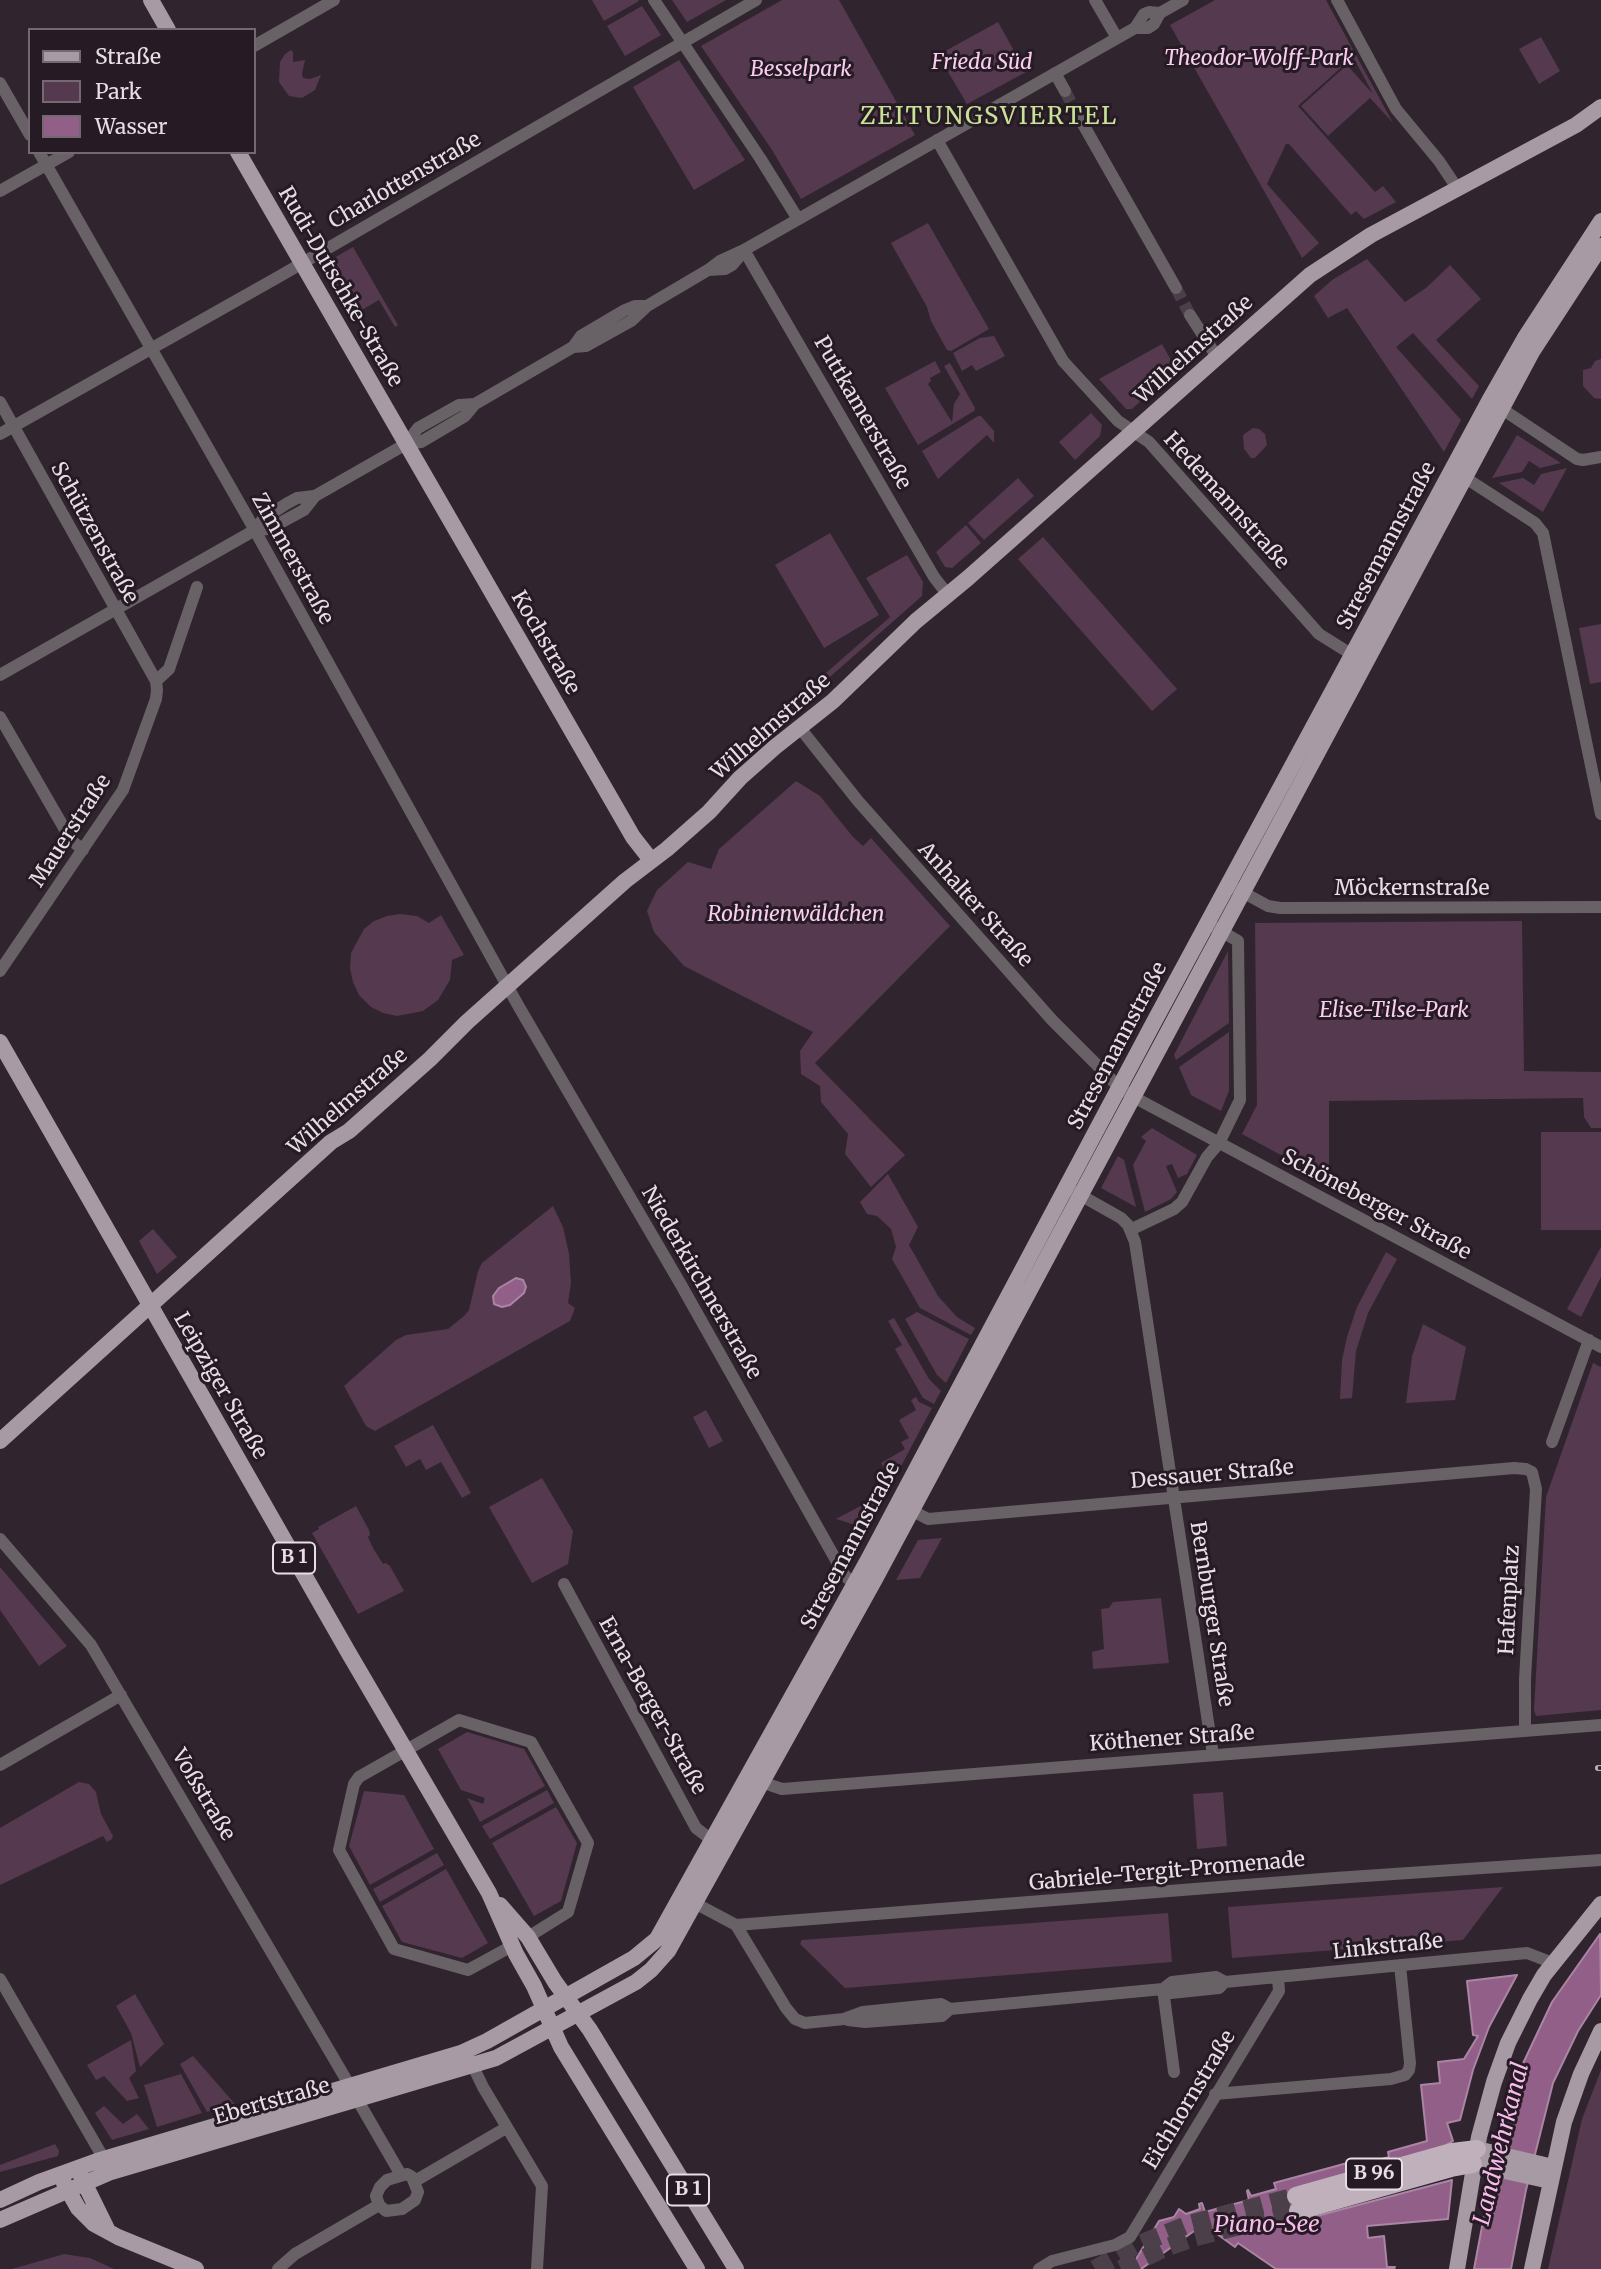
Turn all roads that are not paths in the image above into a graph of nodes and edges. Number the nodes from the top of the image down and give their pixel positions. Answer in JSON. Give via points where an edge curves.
{"nodes":[{"id":1,"x":151,"y":0,"type":"edge"},
{"id":2,"x":334,"y":0,"type":"edge"},
{"id":3,"x":654,"y":0,"type":"edge"},
{"id":4,"x":756,"y":0,"type":"edge"},
{"id":5,"x":1095,"y":0,"type":"edge"},
{"id":6,"x":1183,"y":0,"type":"edge"},
{"id":7,"x":1337,"y":0,"type":"edge"},
{"id":8,"x":167,"y":28,"type":"edge"},
{"id":9,"x":1117,"y":38,"type":"junction"},
{"id":10,"x":682,"y":42,"type":"junction"},
{"id":11,"x":256,"y":45,"type":"edge"},
{"id":12,"x":1055,"y":74,"type":"junction"},
{"id":13,"x":0,"y":83,"type":"edge"},
{"id":14,"x":1065,"y":91,"type":"tunnel mouth"},
{"id":15,"x":1601,"y":107,"type":"edge"},
{"id":16,"x":1075,"y":110,"type":"tunnel mouth"},
{"id":17,"x":1601,"y":116,"type":"edge"},
{"id":18,"x":1576,"y":125,"type":"junction"},
{"id":19,"x":28,"y":132,"type":"edge"},
{"id":20,"x":937,"y":141,"type":"junction"},
{"id":21,"x":40,"y":154,"type":"edge"},
{"id":22,"x":65,"y":154,"type":"edge"},
{"id":23,"x":239,"y":154,"type":"edge"},
{"id":24,"x":47,"y":165,"type":"junction"},
{"id":25,"x":1457,"y":188,"type":"junction"},
{"id":26,"x":0,"y":191,"type":"edge"},
{"id":27,"x":798,"y":219,"type":"junction"},
{"id":28,"x":1601,"y":221,"type":"edge"},
{"id":29,"x":1601,"y":246,"type":"edge"},
{"id":30,"x":744,"y":250,"type":"junction"},
{"id":31,"x":302,"y":263,"type":"junction"},
{"id":32,"x":1176,"y":288,"type":"tunnel mouth"},
{"id":33,"x":1190,"y":315,"type":"tunnel mouth"},
{"id":34,"x":151,"y":348,"type":"junction"},
{"id":35,"x":1217,"y":357,"type":"junction"},
{"id":36,"x":0,"y":402,"type":"edge"},
{"id":37,"x":1495,"y":405,"type":"junction"},
{"id":38,"x":13,"y":426,"type":"junction"},
{"id":39,"x":1133,"y":431,"type":"junction"},
{"id":40,"x":0,"y":434,"type":"edge"},
{"id":41,"x":406,"y":444,"type":"junction"},
{"id":42,"x":1601,"y":457,"type":"edge"},
{"id":43,"x":1458,"y":473,"type":"junction"},
{"id":44,"x":255,"y":530,"type":"junction"},
{"id":45,"x":197,"y":587,"type":"dead end"},
{"id":46,"x":948,"y":595,"type":"junction"},
{"id":47,"x":115,"y":610,"type":"junction"},
{"id":48,"x":1359,"y":659,"type":"junction"},
{"id":49,"x":0,"y":675,"type":"edge"},
{"id":50,"x":156,"y":681,"type":"junction"},
{"id":51,"x":0,"y":717,"type":"edge"},
{"id":52,"x":800,"y":728,"type":"junction"},
{"id":53,"x":1601,"y":814,"type":"edge"},
{"id":54,"x":83,"y":850,"type":"junction"},
{"id":55,"x":652,"y":860,"type":"junction"},
{"id":56,"x":1235,"y":888,"type":"junction"},
{"id":57,"x":1601,"y":907,"type":"edge"},
{"id":58,"x":1214,"y":927,"type":"junction"},
{"id":59,"x":0,"y":971,"type":"edge"},
{"id":60,"x":508,"y":986,"type":"junction"},
{"id":61,"x":0,"y":1042,"type":"edge"},
{"id":62,"x":1127,"y":1092,"type":"junction"},
{"id":63,"x":1219,"y":1143,"type":"junction"},
{"id":64,"x":1073,"y":1191,"type":"junction"},
{"id":65,"x":1130,"y":1230,"type":"junction"},
{"id":66,"x":150,"y":1306,"type":"junction"},
{"id":67,"x":1595,"y":1344,"type":"edge"},
{"id":68,"x":0,"y":1441,"type":"edge"},
{"id":69,"x":1552,"y":1442,"type":"dead end"},
{"id":70,"x":1532,"y":1472,"type":"joint"},
{"id":71,"x":1174,"y":1498,"type":"junction"},
{"id":72,"x":905,"y":1507,"type":"junction"},
{"id":73,"x":0,"y":1539,"type":"edge"},
{"id":74,"x":564,"y":1584,"type":"dead end"},
{"id":75,"x":861,"y":1589,"type":"junction"},
{"id":76,"x":121,"y":1695,"type":"junction"},
{"id":77,"x":1601,"y":1725,"type":"edge"},
{"id":78,"x":1525,"y":1731,"type":"junction"},
{"id":79,"x":404,"y":1750,"type":"junction"},
{"id":80,"x":1213,"y":1755,"type":"junction"},
{"id":81,"x":0,"y":1765,"type":"edge"},
{"id":82,"x":755,"y":1780,"type":"junction"},
{"id":83,"x":713,"y":1841,"type":"junction"},
{"id":84,"x":1601,"y":1860,"type":"edge"},
{"id":85,"x":489,"y":1893,"type":"junction"},
{"id":86,"x":689,"y":1900,"type":"junction"},
{"id":87,"x":1601,"y":1904,"type":"edge"},
{"id":88,"x":737,"y":1925,"type":"junction"},
{"id":89,"x":528,"y":1937,"type":"junction"},
{"id":90,"x":512,"y":1946,"type":"junction"},
{"id":91,"x":1553,"y":1963,"type":"junction"},
{"id":92,"x":1400,"y":1965,"type":"junction"},
{"id":93,"x":1278,"y":1978,"type":"junction"},
{"id":94,"x":0,"y":1979,"type":"edge"},
{"id":95,"x":1163,"y":1989,"type":"junction"},
{"id":96,"x":566,"y":1996,"type":"junction"},
{"id":97,"x":544,"y":2009,"type":"junction"},
{"id":98,"x":579,"y":2014,"type":"junction"},
{"id":99,"x":552,"y":2027,"type":"junction"},
{"id":100,"x":1601,"y":2031,"type":"edge"},
{"id":101,"x":469,"y":2058,"type":"junction"},
{"id":102,"x":1174,"y":2072,"type":"dead end"},
{"id":103,"x":354,"y":2093,"type":"junction"},
{"id":104,"x":1215,"y":2094,"type":"junction"},
{"id":105,"x":506,"y":2128,"type":"junction"},
{"id":106,"x":1483,"y":2158,"type":"junction"},
{"id":107,"x":104,"y":2159,"type":"junction"},
{"id":108,"x":59,"y":2174,"type":"junction"},
{"id":109,"x":1552,"y":2174,"type":"junction"},
{"id":110,"x":80,"y":2175,"type":"junction"},
{"id":111,"x":401,"y":2175,"type":"junction"},
{"id":112,"x":415,"y":2181,"type":"junction"},
{"id":113,"x":68,"y":2190,"type":"junction"},
{"id":114,"x":0,"y":2200,"type":"edge"},
{"id":115,"x":1297,"y":2204,"type":"tunnel mouth"},
{"id":116,"x":379,"y":2205,"type":"junction"},
{"id":117,"x":0,"y":2220,"type":"edge"},
{"id":118,"x":109,"y":2232,"type":"junction"},
{"id":119,"x":196,"y":2269,"type":"edge"},
{"id":120,"x":278,"y":2269,"type":"edge"},
{"id":121,"x":537,"y":2269,"type":"edge"},
{"id":122,"x":697,"y":2269,"type":"edge"},
{"id":123,"x":736,"y":2269,"type":"edge"},
{"id":124,"x":1039,"y":2269,"type":"edge"},
{"id":125,"x":1457,"y":2269,"type":"edge"},
{"id":126,"x":1532,"y":2269,"type":"edge"}],
"edges":[{"from":1,"to":8,"type":"main road"},
{"from":2,"to":11,"type":"street"},
{"from":3,"to":10,"type":"street"},
{"from":4,"to":10,"type":"street","name":"Charlottenstraße"},
{"from":5,"to":9,"type":"street"},
{"from":6,"to":9,"type":"street","via":[[1160,13],[1151,26]]},
{"from":7,"to":25,"type":"street","via":[[1396,109]]},
{"from":9,"to":12,"type":"street"},
{"from":10,"to":27,"type":"street"},
{"from":10,"to":31,"type":"street","name":"Charlottenstraße"},
{"from":12,"to":14,"type":"street"},
{"from":12,"to":20,"type":"street"},
{"from":13,"to":19,"type":"street"},
{"from":15,"to":18,"type":"main road","name":"Wilhelmstraße"},
{"from":16,"to":32,"type":"street"},
{"from":17,"to":18,"type":"main road","name":"Wilhelmstraße"},
{"from":18,"to":25,"type":"main road","name":"Wilhelmstraße"},
{"from":20,"to":27,"type":"street"},
{"from":20,"to":39,"type":"street","name":"Hedemannstraße","via":[[1063,360],[1118,422]]},
{"from":21,"to":24,"type":"street","name":"Zimmerstraße"},
{"from":22,"to":24,"type":"street"},
{"from":23,"to":31,"type":"main road","name":"Rudi-Dutschke-Straße"},
{"from":24,"to":26,"type":"street"},
{"from":24,"to":34,"type":"street","name":"Zimmerstraße"},
{"from":25,"to":35,"type":"main road","name":"Wilhelmstraße","via":[[1325,265]]},
{"from":27,"to":30,"type":"street"},
{"from":28,"to":37,"type":"main road","name":"Stresemannstraße","via":[[1526,336]]},
{"from":29,"to":37,"type":"main road","name":"Stresemannstraße"},
{"from":30,"to":41,"type":"street","via":[[725,270],[708,270],[611,333],[573,348],[475,404],[459,405],[418,428]]},
{"from":30,"to":46,"type":"street","name":"Puttkamerstraße"},
{"from":31,"to":34,"type":"street","name":"Charlottenstraße"},
{"from":31,"to":41,"type":"main road","name":"Rudi-Dutschke-Straße"},
{"from":33,"to":35,"type":"street"},
{"from":34,"to":38,"type":"street","name":"Charlottenstraße"},
{"from":34,"to":44,"type":"street","name":"Zimmerstraße"},
{"from":35,"to":39,"type":"main road","name":"Wilhelmstraße"},
{"from":36,"to":38,"type":"street","name":"Schützenstraße"},
{"from":37,"to":42,"type":"street","via":[[1577,459]]},
{"from":37,"to":43,"type":"main road","name":"Stresemannstraße"},
{"from":38,"to":40,"type":"street","name":"Charlottenstraße"},
{"from":38,"to":47,"type":"street","name":"Schützenstraße"},
{"from":39,"to":46,"type":"main road","name":"Wilhelmstraße"},
{"from":39,"to":48,"type":"street","name":"Hedemannstraße","via":[[1149,442],[1310,625]]},
{"from":41,"to":44,"type":"street","via":[[314,496],[303,510],[269,529]]},
{"from":41,"to":55,"type":"main road","name":"Kochstraße","via":[[633,837]]},
{"from":43,"to":48,"type":"main road","name":"Stresemannstraße"},
{"from":43,"to":53,"type":"street","via":[[1535,523],[1543,533]]},
{"from":44,"to":47,"type":"street"},
{"from":44,"to":60,"type":"street","name":"Zimmerstraße"},
{"from":45,"to":50,"type":"street","name":"Mauerstraße","via":[[169,668]]},
{"from":46,"to":52,"type":"main road","name":"Wilhelmstraße"},
{"from":47,"to":49,"type":"street"},
{"from":47,"to":50,"type":"street","name":"Schützenstraße"},
{"from":48,"to":56,"type":"main road","name":"Stresemannstraße"},
{"from":50,"to":54,"type":"street","name":"Mauerstraße","via":[[156,699],[127,784]]},
{"from":51,"to":54,"type":"street","via":[[71,840]]},
{"from":52,"to":55,"type":"main road","name":"Wilhelmstraße"},
{"from":52,"to":62,"type":"street","name":"Anhalter Straße","via":[[858,801],[1058,1027]]},
{"from":54,"to":59,"type":"street","name":"Mauerstraße"},
{"from":55,"to":60,"type":"main road","name":"Wilhelmstraße"},
{"from":56,"to":57,"type":"street","name":"Möckernstraße","via":[[1280,908]]},
{"from":56,"to":58,"type":"main road","name":"Stresemannstraße"},
{"from":58,"to":62,"type":"main road","name":"Stresemannstraße"},
{"from":58,"to":63,"type":"street","via":[[1238,941],[1240,1100]]},
{"from":60,"to":66,"type":"main road","name":"Wilhelmstraße"},
{"from":60,"to":75,"type":"street","name":"Niederkirchnerstraße","via":[[845,1576]]},
{"from":61,"to":66,"type":"main road","name":"Leipziger Straße","number":"B 1"},
{"from":62,"to":63,"type":"street","name":"Schöneberger Straße"},
{"from":62,"to":64,"type":"main road","name":"Stresemannstraße"},
{"from":63,"to":65,"type":"street","via":[[1180,1204]]},
{"from":63,"to":67,"type":"street","name":"Schöneberger Straße"},
{"from":64,"to":65,"type":"street","via":[[1121,1219]]},
{"from":64,"to":72,"type":"main road","name":"Stresemannstraße"},
{"from":65,"to":71,"type":"street","name":"Bernburger Straße"},
{"from":66,"to":68,"type":"main road","name":"Wilhelmstraße"},
{"from":66,"to":79,"type":"main road","name":"Leipziger Straße","number":"B 1"},
{"from":67,"to":69,"type":"street"},
{"from":70,"to":71,"type":"street","name":"Dessauer Straße","via":[[1514,1468]]},
{"from":70,"to":78,"type":"street","name":"Hafenplatz","via":[[1536,1489]]},
{"from":71,"to":72,"type":"street","name":"Dessauer Straße","via":[[928,1519]]},
{"from":71,"to":80,"type":"street","name":"Bernburger Straße"},
{"from":72,"to":75,"type":"main road","name":"Stresemannstraße"},
{"from":73,"to":76,"type":"street","name":"Voßstraße","via":[[88,1640]]},
{"from":74,"to":83,"type":"street","name":"Erna-Berger-Straße","via":[[696,1828]]},
{"from":75,"to":82,"type":"main road","name":"Stresemannstraße"},
{"from":76,"to":81,"type":"street"},
{"from":76,"to":103,"type":"street","name":"Voßstraße"},
{"from":77,"to":78,"type":"street","name":"Köthener Straße"},
{"from":78,"to":80,"type":"street","name":"Köthener Straße"},
{"from":79,"to":85,"type":"main road","number":"B 1"},
{"from":79,"to":89,"type":"street","via":[[459,1720],[528,1739],[534,1745],[588,1843],[568,1912]]},
{"from":79,"to":90,"type":"street","via":[[355,1781],[340,1854],[398,1951],[468,1970]]},
{"from":80,"to":82,"type":"street","name":"Köthener Straße","via":[[782,1789]]},
{"from":82,"to":83,"type":"main road","name":"Stresemannstraße"},
{"from":82,"to":86,"type":"main road","name":"Stresemannstraße"},
{"from":83,"to":86,"type":"main road","name":"Stresemannstraße"},
{"from":84,"to":88,"type":"street","name":"Gabriele-Tergit-Promenade"},
{"from":85,"to":89,"type":"main road","number":"B 1"},
{"from":85,"to":90,"type":"main road","number":"B 1"},
{"from":86,"to":88,"type":"street"},
{"from":86,"to":96,"type":"main road","via":[[647,1949]]},
{"from":86,"to":98,"type":"main road","via":[[674,1942],[651,1970]]},
{"from":87,"to":91,"type":"main road"},
{"from":88,"to":95,"type":"street","name":"Linkstraße","via":[[795,2019],[812,2024],[863,2012],[928,2005],[950,2009]]},
{"from":89,"to":96,"type":"main road","number":"B 1"},
{"from":90,"to":97,"type":"main road","number":"B 1"},
{"from":91,"to":92,"type":"street","name":"Linkstraße","via":[[1527,1953]]},
{"from":91,"to":106,"type":"main road","via":[[1530,1999],[1494,2082]]},
{"from":92,"to":93,"type":"street","name":"Linkstraße"},
{"from":92,"to":104,"type":"street","via":[[1410,2063],[1405,2075]]},
{"from":93,"to":95,"type":"street","name":"Linkstraße","via":[[1225,1982],[1216,1977],[1172,1982]]},
{"from":93,"to":104,"type":"street","name":"Eichhornstraße","via":[[1279,1991]]},
{"from":94,"to":107,"type":"street"},
{"from":95,"to":102,"type":"street"},
{"from":96,"to":97,"type":"main road"},
{"from":96,"to":98,"type":"main road","number":"B 1"},
{"from":97,"to":99,"type":"main road","number":"B 1"},
{"from":97,"to":101,"type":"main road"},
{"from":98,"to":99,"type":"main road"},
{"from":98,"to":123,"type":"main road","number":"B 1"},
{"from":99,"to":101,"type":"main road","via":[[496,2058]]},
{"from":99,"to":122,"type":"main road","number":"B 1"},
{"from":100,"to":109,"type":"main road","via":[[1574,2092]]},
{"from":101,"to":103,"type":"main road","name":"Ebertstraße"},
{"from":101,"to":105,"type":"street"},
{"from":103,"to":107,"type":"main road","name":"Ebertstraße"},
{"from":103,"to":110,"type":"main road","name":"Ebertstraße","via":[[111,2172]]},
{"from":103,"to":111,"type":"street","name":"Voßstraße"},
{"from":104,"to":124,"type":"street","name":"Eichhornstraße","via":[[1126,2240]]},
{"from":105,"to":112,"type":"street"},
{"from":105,"to":121,"type":"street","via":[[540,2183]]},
{"from":106,"to":109,"type":"main road","number":"B 96"},
{"from":106,"to":115,"type":"highway","number":"B 96"},
{"from":106,"to":125,"type":"main road"},
{"from":107,"to":110,"type":"main road","name":"Ebertstraße"},
{"from":108,"to":110,"type":"main road","name":"Ebertstraße"},
{"from":108,"to":113,"type":"main road"},
{"from":108,"to":114,"type":"main road","name":"Ebertstraße"},
{"from":109,"to":126,"type":"main road"},
{"from":110,"to":113,"type":"main road","name":"Ebertstraße"},
{"from":110,"to":118,"type":"main road"},
{"from":111,"to":112,"type":"street"},
{"from":111,"to":116,"type":"street","via":[[380,2188],[376,2196]]},
{"from":112,"to":116,"type":"street","via":[[418,2192],[408,2206],[394,2212]]},
{"from":113,"to":117,"type":"main road","name":"Ebertstraße"},
{"from":113,"to":118,"type":"main road","via":[[83,2214]]},
{"from":116,"to":120,"type":"street","via":[[295,2254]]},
{"from":118,"to":119,"type":"main road"}]}
